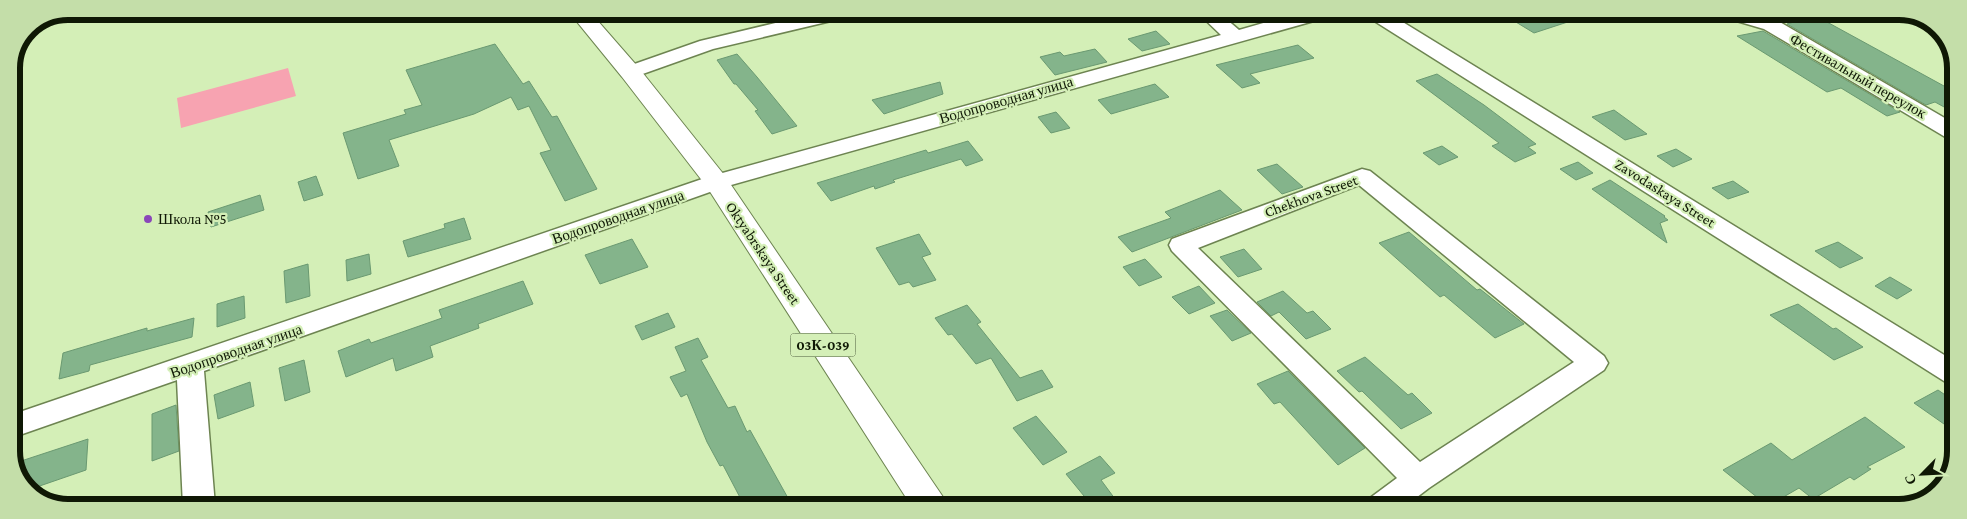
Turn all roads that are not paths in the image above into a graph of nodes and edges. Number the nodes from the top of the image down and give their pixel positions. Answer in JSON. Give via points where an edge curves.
{"nodes":[{"id":1,"x":586,"y":20,"type":"edge"},
{"id":2,"x":812,"y":20,"type":"edge"},
{"id":3,"x":1215,"y":20,"type":"edge"},
{"id":4,"x":1292,"y":20,"type":"edge"},
{"id":5,"x":1386,"y":20,"type":"edge"},
{"id":6,"x":1752,"y":20,"type":"edge"},
{"id":7,"x":1234,"y":36,"type":"junction"},
{"id":8,"x":630,"y":72,"type":"junction"},
{"id":9,"x":1947,"y":128,"type":"edge"},
{"id":10,"x":716,"y":182,"type":"junction"},
{"id":11,"x":190,"y":367,"type":"junction"},
{"id":12,"x":1947,"y":370,"type":"edge"},
{"id":13,"x":20,"y":424,"type":"edge"},
{"id":14,"x":1418,"y":479,"type":"junction"},
{"id":15,"x":199,"y":499,"type":"edge"},
{"id":16,"x":926,"y":499,"type":"edge"},
{"id":17,"x":1392,"y":499,"type":"edge"}],
"edges":[{"from":1,"to":8,"type":"main road","name":"Oktyabrskaya Street","number":"03К-039"},
{"from":2,"to":8,"type":"street","via":[[707,45]]},
{"from":3,"to":7,"type":"street"},
{"from":4,"to":7,"type":"street","name":"Водопроводная улица"},
{"from":5,"to":12,"type":"street","name":"Zavodaskaya Street"},
{"from":6,"to":9,"type":"street","name":"Фестивальный переулок","via":[[1771,26]]},
{"from":7,"to":10,"type":"street","name":"Водопроводная улица"},
{"from":8,"to":10,"type":"main road","name":"Oktyabrskaya Street","number":"03К-039"},
{"from":10,"to":11,"type":"street","name":"Водопроводная улица"},
{"from":10,"to":16,"type":"main road","name":"Oktyabrskaya Street","number":"03К-039"},
{"from":11,"to":13,"type":"street","name":"Водопроводная улица"},
{"from":11,"to":15,"type":"street"},
{"from":14,"to":14,"type":"street","name":"Chekhova Street","via":[[1202,266],[1181,245],[1362,176],[1594,363]]},
{"from":14,"to":17,"type":"street","name":"Chekhova Street"}]}
